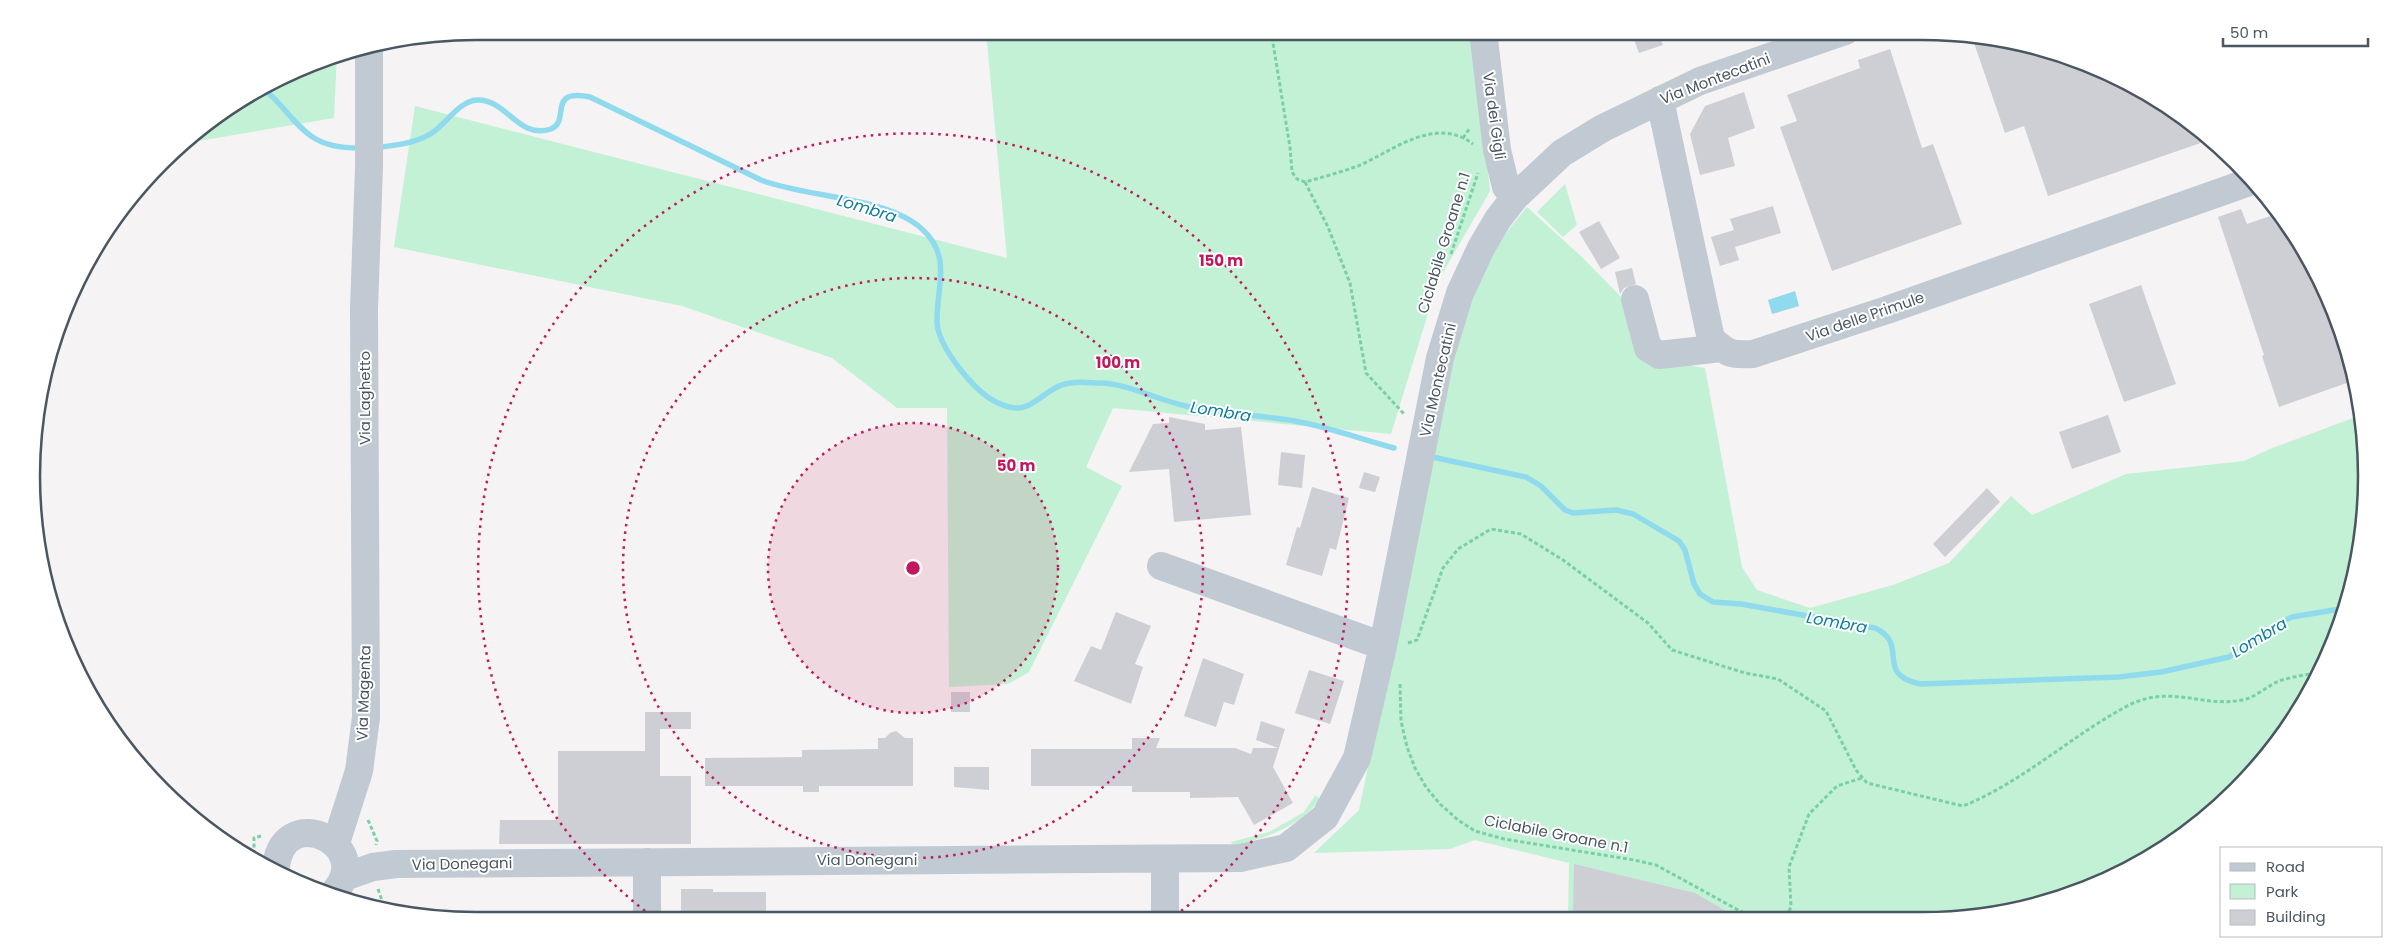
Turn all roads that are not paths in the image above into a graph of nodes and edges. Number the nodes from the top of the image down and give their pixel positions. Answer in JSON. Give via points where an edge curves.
{"nodes":[{"id":1,"x":1484,"y":40,"type":"edge"},
{"id":2,"x":1819,"y":40,"type":"edge"},
{"id":3,"x":369,"y":54,"type":"edge"},
{"id":4,"x":1660,"y":100,"type":"junction"},
{"id":5,"x":2245,"y":184,"type":"edge"},
{"id":6,"x":1515,"y":197,"type":"junction"},
{"id":7,"x":1635,"y":299,"type":"dead end"},
{"id":8,"x":1721,"y":348,"type":"junction"},
{"id":9,"x":1161,"y":566,"type":"dead end"},
{"id":10,"x":366,"y":629,"type":"joint"},
{"id":11,"x":1398,"y":647,"type":"junction"},
{"id":12,"x":354,"y":787,"type":"junction"},
{"id":13,"x":1325,"y":817,"type":"joint"},
{"id":14,"x":310,"y":832,"type":"junction"},
{"id":15,"x":272,"y":858,"type":"edge"},
{"id":16,"x":1165,"y":859,"type":"junction"},
{"id":17,"x":647,"y":862,"type":"junction"},
{"id":18,"x":344,"y":865,"type":"edge"},
{"id":19,"x":647,"y":912,"type":"edge"},
{"id":20,"x":1165,"y":912,"type":"edge"}],
"edges":[{"from":1,"to":6,"type":"street","name":"Via dei Gigli","via":[[1497,150],[1506,187]]},
{"from":2,"to":4,"type":"street","name":"Via Montecatini","via":[[1700,81]]},
{"from":3,"to":10,"type":"street","name":"Via Laghetto","via":[[364,309]]},
{"from":4,"to":6,"type":"street","name":"Via Montecatini","via":[[1562,153]]},
{"from":4,"to":8,"type":"street","via":[[1711,339]]},
{"from":5,"to":8,"type":"street","name":"Via delle Primule","via":[[1753,354],[1727,353]]},
{"from":6,"to":11,"type":"street","name":"Via Montecatini","via":[[1481,248],[1460,293],[1440,358],[1388,619]]},
{"from":7,"to":8,"type":"street","via":[[1648,348],[1659,355]]},
{"from":9,"to":11,"type":"street"},
{"from":10,"to":12,"type":"street","name":"Via Magenta","via":[[366,717]]},
{"from":11,"to":13,"type":"street","name":"Via Montecatini","via":[[1357,758]]},
{"from":12,"to":14,"type":"street","name":"Via Magenta","via":[[337,808]]},
{"from":12,"to":18,"type":"street","name":"Via Magenta","via":[[345,818]]},
{"from":13,"to":16,"type":"street","name":"Via Donegani","via":[[1286,848],[1240,858]]},
{"from":14,"to":15,"type":"street","name":"Via Magenta","via":[[290,839]]},
{"from":14,"to":18,"type":"street","name":"Via Donegani","via":[[325,836]]},
{"from":16,"to":17,"type":"street","name":"Via Donegani"},
{"from":16,"to":20,"type":"street"},
{"from":17,"to":18,"type":"street","name":"Via Donegani"},
{"from":17,"to":19,"type":"street"}]}
